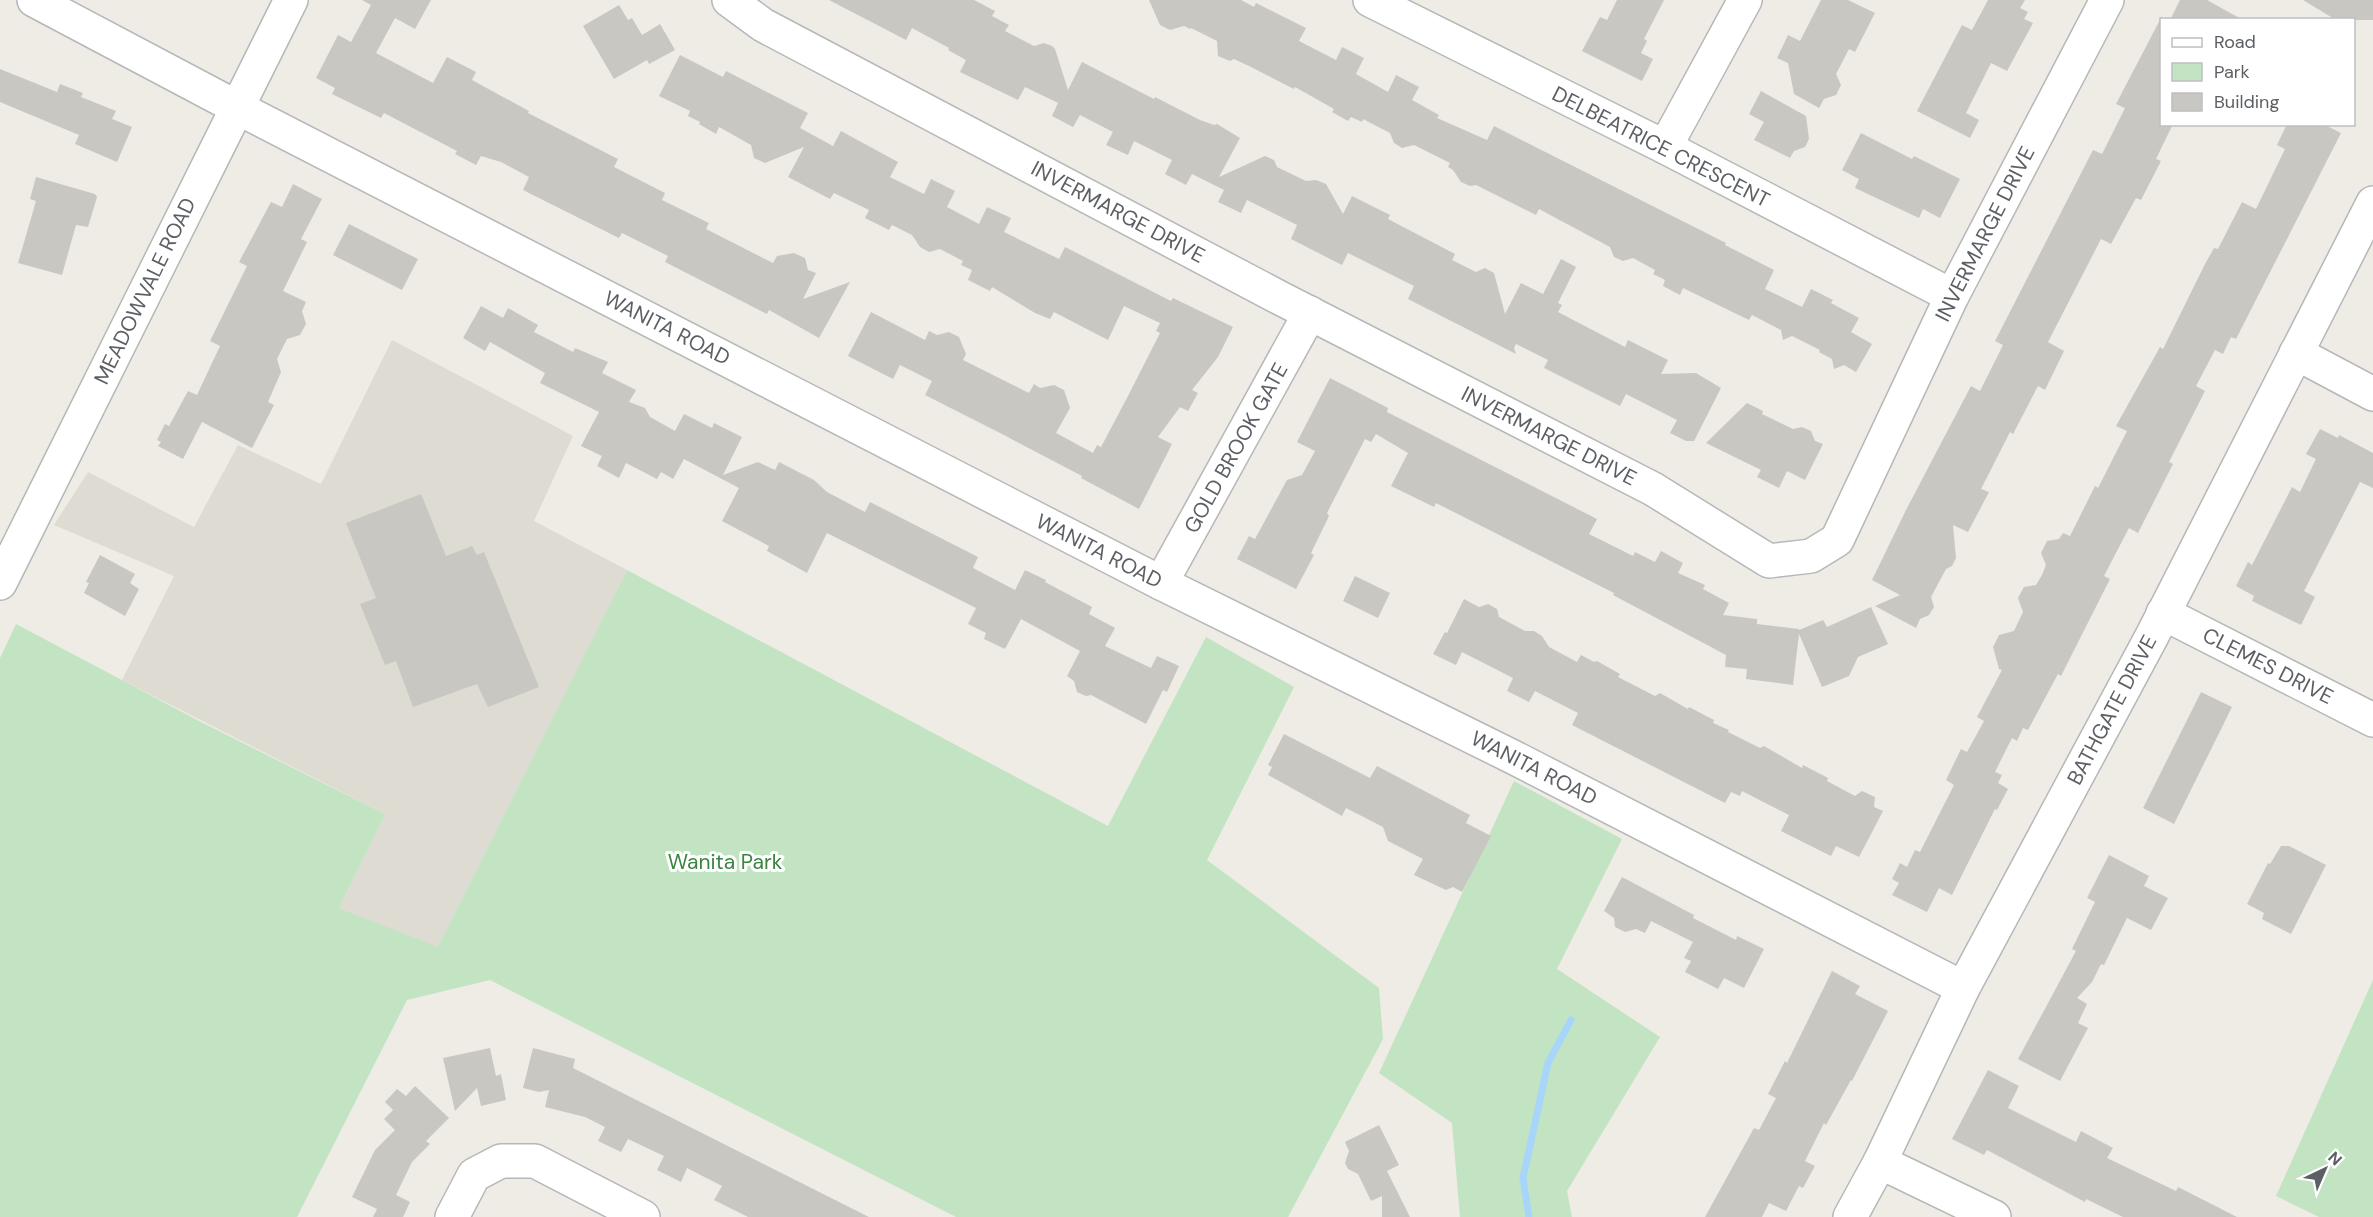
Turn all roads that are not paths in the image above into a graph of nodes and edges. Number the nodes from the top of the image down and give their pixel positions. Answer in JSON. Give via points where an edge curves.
{"nodes":[{"id":1,"x":34,"y":0,"type":"edge"},
{"id":2,"x":291,"y":0,"type":"edge"},
{"id":3,"x":729,"y":0,"type":"edge"},
{"id":4,"x":1370,"y":0,"type":"edge"},
{"id":5,"x":1745,"y":0,"type":"edge"},
{"id":6,"x":2107,"y":0,"type":"edge"},
{"id":7,"x":238,"y":108,"type":"junction"},
{"id":8,"x":1665,"y":147,"type":"junction"},
{"id":9,"x":2373,"y":203,"type":"edge"},
{"id":10,"x":1952,"y":296,"type":"junction"},
{"id":11,"x":1310,"y":313,"type":"junction"},
{"id":12,"x":2296,"y":352,"type":"junction"},
{"id":13,"x":2373,"y":394,"type":"edge"},
{"id":14,"x":0,"y":583,"type":"edge"},
{"id":15,"x":1161,"y":583,"type":"junction"},
{"id":16,"x":2163,"y":613,"type":"junction"},
{"id":17,"x":2373,"y":720,"type":"edge"},
{"id":18,"x":1963,"y":988,"type":"junction"},
{"id":19,"x":1880,"y":1162,"type":"junction"},
{"id":20,"x":452,"y":1217,"type":"edge"},
{"id":21,"x":643,"y":1217,"type":"edge"},
{"id":22,"x":1850,"y":1217,"type":"edge"},
{"id":23,"x":1994,"y":1217,"type":"edge"}],
"edges":[{"from":1,"to":7,"type":"street","name":"WANITA ROAD"},
{"from":2,"to":7,"type":"street","name":"MEADOWVALE ROAD"},
{"from":3,"to":11,"type":"street","name":"INVERMARGE DRIVE","via":[[763,25]]},
{"from":4,"to":8,"type":"street","name":"DELBEATRICE CRESCENT"},
{"from":5,"to":8,"type":"street"},
{"from":6,"to":10,"type":"street","name":"INVERMARGE DRIVE"},
{"from":7,"to":14,"type":"street","name":"MEADOWVALE ROAD"},
{"from":7,"to":15,"type":"street","name":"WANITA ROAD"},
{"from":8,"to":10,"type":"street","name":"DELBEATRICE CRESCENT"},
{"from":9,"to":12,"type":"street","name":"BATHGATE DRIVE"},
{"from":10,"to":11,"type":"street","name":"INVERMARGE DRIVE","via":[[1837,540],[1811,556],[1769,561],[1653,489]]},
{"from":11,"to":15,"type":"street","name":"GOLD BROOK GATE"},
{"from":12,"to":13,"type":"street"},
{"from":12,"to":16,"type":"street","name":"BATHGATE DRIVE"},
{"from":15,"to":18,"type":"street","name":"WANITA ROAD","via":[[1513,757]]},
{"from":16,"to":17,"type":"street","name":"CLEMES DRIVE"},
{"from":16,"to":18,"type":"street","name":"BATHGATE DRIVE"},
{"from":18,"to":19,"type":"street","name":"BATHGATE DRIVE"},
{"from":19,"to":22,"type":"street","name":"BATHGATE DRIVE"},
{"from":19,"to":23,"type":"street"},
{"from":20,"to":21,"type":"street","via":[[474,1175],[501,1161],[535,1161]]}]}
